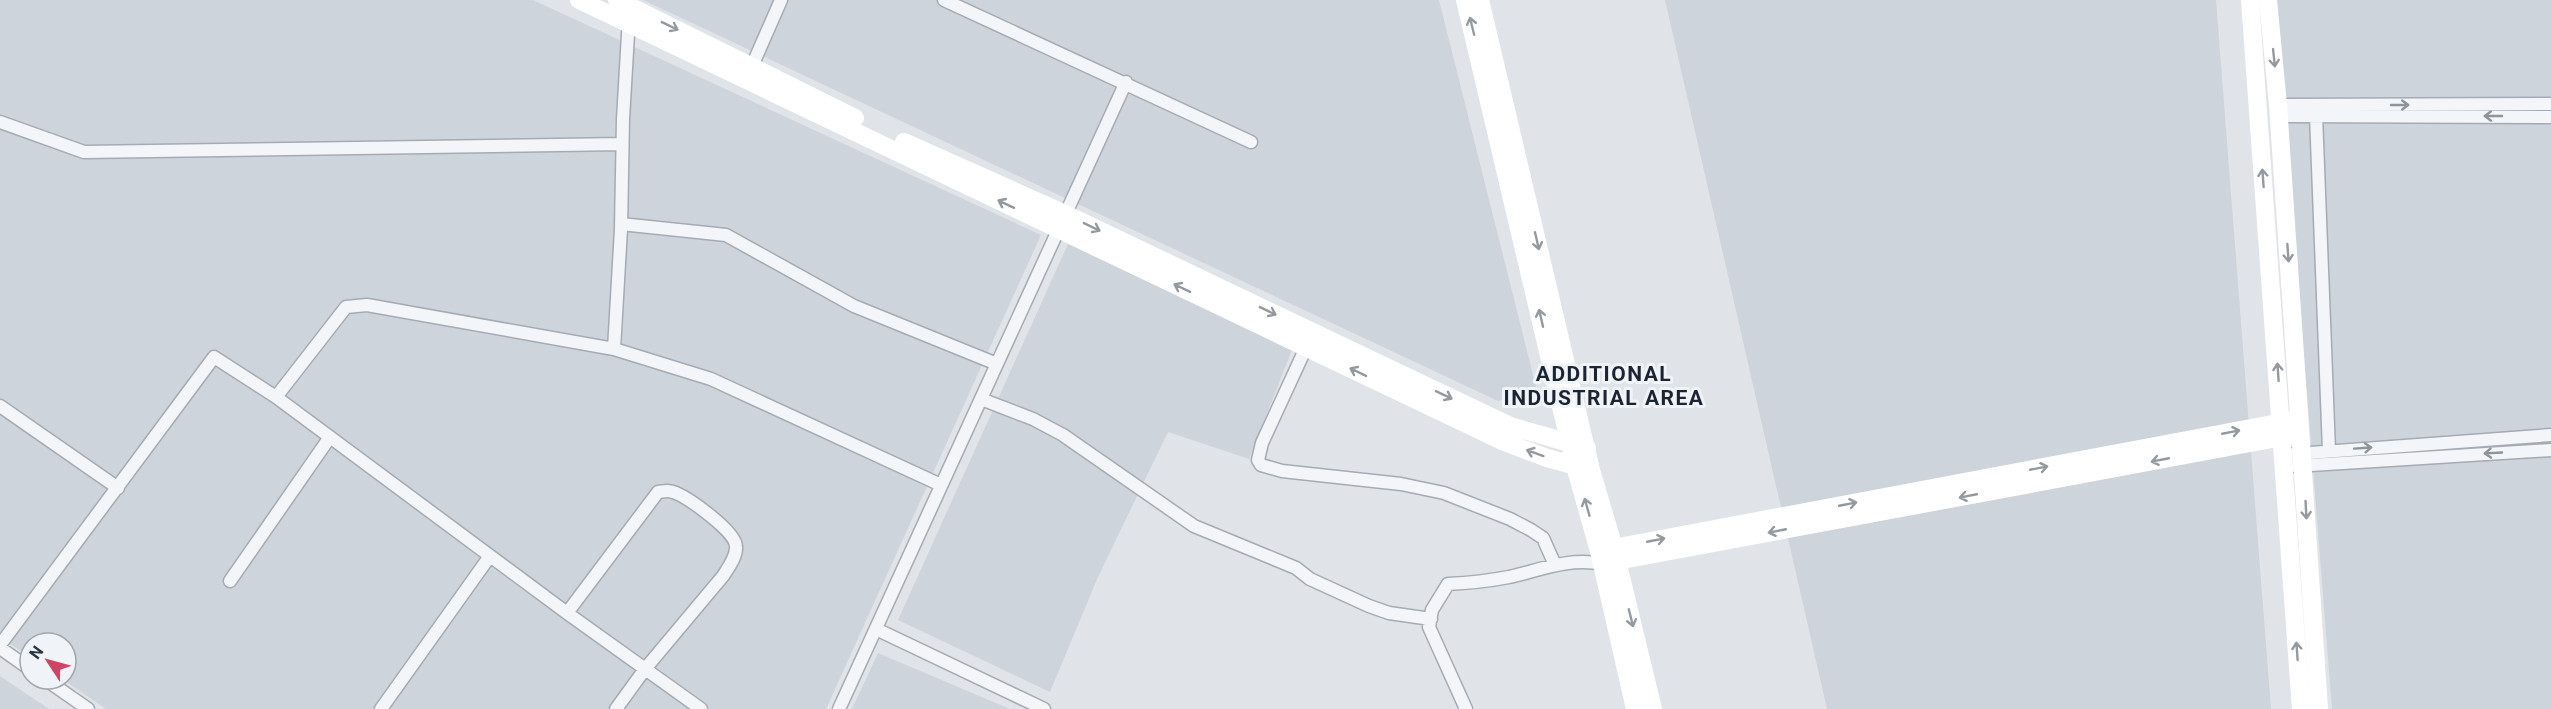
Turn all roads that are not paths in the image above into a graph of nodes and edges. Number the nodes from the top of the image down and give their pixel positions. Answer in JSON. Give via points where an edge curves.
{"nodes":[{"id":1,"x":579,"y":0,"type":"edge"},
{"id":2,"x":781,"y":0,"type":"edge"},
{"id":3,"x":945,"y":0,"type":"edge"},
{"id":4,"x":1465,"y":0,"type":"edge"},
{"id":5,"x":1480,"y":0,"type":"edge"},
{"id":6,"x":2250,"y":0,"type":"edge"},
{"id":7,"x":2268,"y":0,"type":"edge"},
{"id":8,"x":626,"y":10,"type":"edge"},
{"id":9,"x":749,"y":73,"type":"junction"},
{"id":10,"x":1126,"y":82,"type":"junction"},
{"id":11,"x":2551,"y":104,"type":"edge"},
{"id":12,"x":2278,"y":110,"type":"junction"},
{"id":13,"x":2316,"y":115,"type":"junction"},
{"id":14,"x":2551,"y":117,"type":"edge"},
{"id":15,"x":0,"y":122,"type":"edge"},
{"id":16,"x":1251,"y":142,"type":"dead end"},
{"id":17,"x":622,"y":144,"type":"junction"},
{"id":18,"x":1062,"y":221,"type":"junction"},
{"id":19,"x":621,"y":224,"type":"junction"},
{"id":20,"x":1310,"y":340,"type":"junction"},
{"id":21,"x":614,"y":349,"type":"junction"},
{"id":22,"x":997,"y":364,"type":"junction"},
{"id":23,"x":276,"y":397,"type":"junction"},
{"id":24,"x":981,"y":399,"type":"junction"},
{"id":25,"x":0,"y":406,"type":"edge"},
{"id":26,"x":2551,"y":435,"type":"edge"},
{"id":27,"x":330,"y":437,"type":"junction"},
{"id":28,"x":2288,"y":439,"type":"junction"},
{"id":29,"x":1579,"y":447,"type":"junction"},
{"id":30,"x":2551,"y":450,"type":"edge"},
{"id":31,"x":2329,"y":451,"type":"junction"},
{"id":32,"x":2303,"y":459,"type":"junction"},
{"id":33,"x":1583,"y":468,"type":"junction"},
{"id":34,"x":941,"y":485,"type":"junction"},
{"id":35,"x":118,"y":488,"type":"junction"},
{"id":36,"x":490,"y":556,"type":"junction"},
{"id":37,"x":1603,"y":557,"type":"junction"},
{"id":38,"x":1555,"y":565,"type":"junction"},
{"id":39,"x":230,"y":581,"type":"dead end"},
{"id":40,"x":567,"y":613,"type":"junction"},
{"id":41,"x":1431,"y":619,"type":"junction"},
{"id":42,"x":876,"y":629,"type":"junction"},
{"id":43,"x":0,"y":647,"type":"edge"},
{"id":44,"x":18,"y":660,"type":"edge"},
{"id":45,"x":645,"y":669,"type":"junction"},
{"id":46,"x":62,"y":691,"type":"edge"},
{"id":47,"x":88,"y":709,"type":"edge"},
{"id":48,"x":381,"y":709,"type":"edge"},
{"id":49,"x":616,"y":709,"type":"edge"},
{"id":50,"x":701,"y":709,"type":"edge"},
{"id":51,"x":839,"y":709,"type":"edge"},
{"id":52,"x":1044,"y":709,"type":"edge"},
{"id":53,"x":1466,"y":709,"type":"edge"},
{"id":54,"x":1635,"y":709,"type":"edge"},
{"id":55,"x":1653,"y":709,"type":"edge"},
{"id":56,"x":2301,"y":709,"type":"edge"},
{"id":57,"x":2319,"y":709,"type":"edge"}],
"edges":[{"from":1,"to":8,"type":"street"},
{"from":2,"to":9,"type":"street"},
{"from":3,"to":10,"type":"street"},
{"from":29,"to":4,"type":"street","one_way":true},
{"from":5,"to":29,"type":"street","one_way":true},
{"from":28,"to":6,"type":"street","one_way":true},
{"from":7,"to":12,"type":"street","one_way":true},
{"from":8,"to":9,"type":"street"},
{"from":8,"to":17,"type":"street"},
{"from":9,"to":18,"type":"street","via":[[890,136]]},
{"from":10,"to":16,"type":"street"},
{"from":10,"to":18,"type":"street"},
{"from":12,"to":11,"type":"street","one_way":true},
{"from":12,"to":13,"type":"street"},
{"from":12,"to":28,"type":"street","one_way":true},
{"from":14,"to":13,"type":"street","one_way":true},
{"from":13,"to":31,"type":"street"},
{"from":15,"to":17,"type":"street","via":[[84,152]]},
{"from":17,"to":19,"type":"street"},
{"from":18,"to":20,"type":"street"},
{"from":18,"to":22,"type":"street"},
{"from":19,"to":21,"type":"street"},
{"from":19,"to":22,"type":"street","via":[[726,235],[854,306]]},
{"from":20,"to":29,"type":"street","one_way":true,"via":[[1510,426]]},
{"from":33,"to":20,"type":"street","one_way":true,"via":[[1502,441]]},
{"from":20,"to":38,"type":"street","via":[[1262,443],[1258,460],[1261,465],[1444,493],[1531,530],[1542,538]]},
{"from":21,"to":23,"type":"street","via":[[367,306],[346,307]]},
{"from":21,"to":34,"type":"street","via":[[711,379]]},
{"from":22,"to":24,"type":"street"},
{"from":23,"to":27,"type":"street"},
{"from":23,"to":35,"type":"street","via":[[214,357]]},
{"from":24,"to":34,"type":"street"},
{"from":24,"to":41,"type":"street","via":[[1033,418],[1063,435],[1194,526],[1296,568],[1310,579],[1369,606]]},
{"from":25,"to":35,"type":"street"},
{"from":31,"to":26,"type":"street","one_way":true},
{"from":27,"to":36,"type":"street"},
{"from":27,"to":39,"type":"street"},
{"from":28,"to":32,"type":"street"},
{"from":28,"to":32,"type":"street"},
{"from":28,"to":37,"type":"street"},
{"from":56,"to":28,"type":"street","one_way":true},
{"from":29,"to":33,"type":"street"},
{"from":30,"to":32,"type":"street","one_way":true},
{"from":31,"to":32,"type":"street"},
{"from":32,"to":57,"type":"street","one_way":true},
{"from":33,"to":37,"type":"street"},
{"from":34,"to":42,"type":"street"},
{"from":35,"to":43,"type":"street"},
{"from":36,"to":40,"type":"street"},
{"from":36,"to":48,"type":"street"},
{"from":37,"to":38,"type":"street"},
{"from":37,"to":54,"type":"street"},
{"from":37,"to":55,"type":"street","one_way":true},
{"from":38,"to":41,"type":"street","via":[[1476,583],[1448,584],[1432,610]]},
{"from":40,"to":45,"type":"street"},
{"from":40,"to":45,"type":"street","via":[[658,492],[666,490],[693,503],[731,535],[737,549],[723,576]]},
{"from":41,"to":53,"type":"street","via":[[1430,627]]},
{"from":42,"to":51,"type":"street"},
{"from":42,"to":52,"type":"street"},
{"from":43,"to":44,"type":"street"},
{"from":45,"to":49,"type":"street"},
{"from":45,"to":50,"type":"street"},
{"from":46,"to":47,"type":"street"}]}
